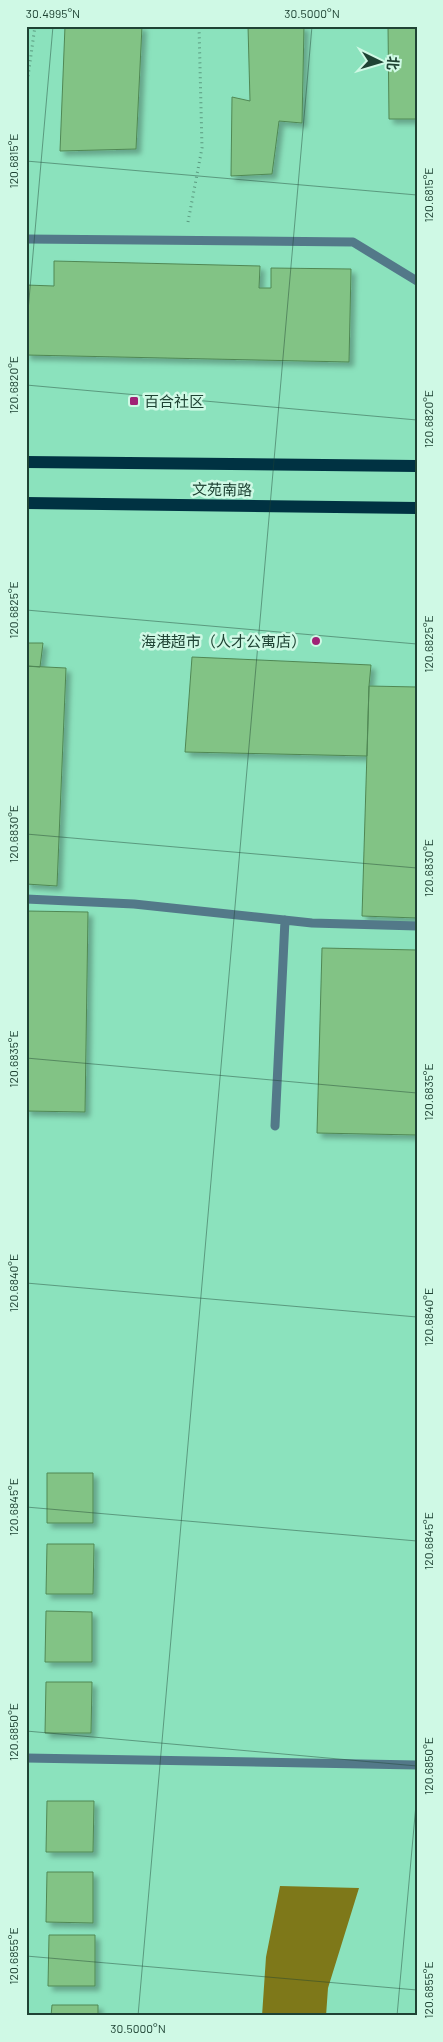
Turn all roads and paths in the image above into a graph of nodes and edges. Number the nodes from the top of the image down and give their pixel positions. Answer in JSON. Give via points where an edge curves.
{"nodes":[{"id":1,"x":35,"y":26,"type":"edge"},
{"id":2,"x":199,"y":26,"type":"edge"},
{"id":3,"x":26,"y":92,"type":"edge"},
{"id":4,"x":26,"y":239,"type":"edge"},
{"id":5,"x":185,"y":240,"type":"junction"},
{"id":6,"x":417,"y":281,"type":"edge"},
{"id":7,"x":26,"y":462,"type":"edge"},
{"id":8,"x":417,"y":466,"type":"edge"},
{"id":9,"x":26,"y":503,"type":"edge"},
{"id":10,"x":417,"y":508,"type":"edge"},
{"id":11,"x":26,"y":899,"type":"edge"},
{"id":12,"x":285,"y":920,"type":"junction"},
{"id":13,"x":417,"y":926,"type":"edge"},
{"id":14,"x":275,"y":1126,"type":"dead end"},
{"id":15,"x":26,"y":1758,"type":"edge"},
{"id":16,"x":417,"y":1765,"type":"edge"}],
"edges":[{"from":1,"to":3,"type":"path"},
{"from":2,"to":5,"type":"path","via":[[202,148]]},
{"from":4,"to":5,"type":"street"},
{"from":5,"to":6,"type":"street","via":[[352,242]]},
{"from":7,"to":8,"type":"main road","name":"文苑南路"},
{"from":9,"to":10,"type":"main road","name":"文苑南路"},
{"from":11,"to":12,"type":"street","via":[[134,904]]},
{"from":12,"to":13,"type":"street"},
{"from":12,"to":14,"type":"street"},
{"from":15,"to":16,"type":"street"}]}
